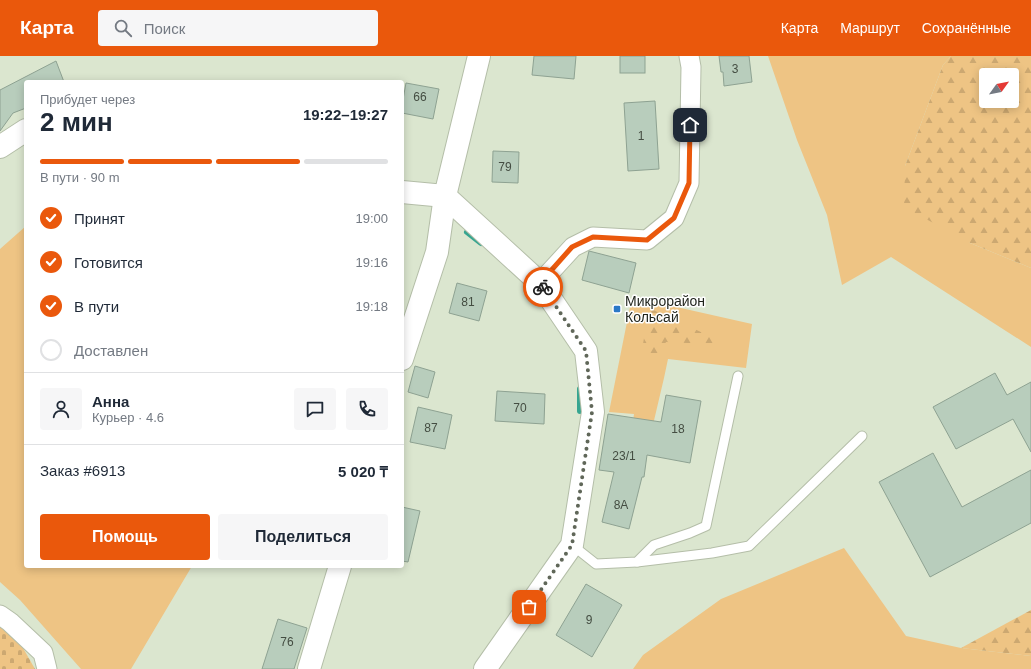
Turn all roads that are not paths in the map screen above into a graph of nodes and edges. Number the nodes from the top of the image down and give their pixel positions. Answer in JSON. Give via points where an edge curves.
{"nodes":[{"id":1,"x":479,"y":56,"type":"edge"},
{"id":2,"x":689,"y":56,"type":"edge"},
{"id":3,"x":24,"y":131,"type":"edge"},
{"id":4,"x":0,"y":147,"type":"edge"},
{"id":5,"x":404,"y":192,"type":"edge"},
{"id":6,"x":445,"y":196,"type":"junction"},
{"id":7,"x":540,"y":283,"type":"junction"},
{"id":8,"x":404,"y":353,"type":"edge"},
{"id":9,"x":738,"y":376,"type":"dead end"},
{"id":10,"x":862,"y":436,"type":"dead end"},
{"id":11,"x":572,"y":545,"type":"junction"},
{"id":12,"x":637,"y":562,"type":"junction"},
{"id":13,"x":339,"y":568,"type":"edge"},
{"id":14,"x":0,"y":615,"type":"edge"},
{"id":15,"x":47,"y":669,"type":"edge"},
{"id":16,"x":309,"y":669,"type":"edge"},
{"id":17,"x":485,"y":669,"type":"edge"}],
"edges":[{"from":1,"to":6,"type":"street"},
{"from":2,"to":7,"type":"street","via":[[689,183],[674,218],[647,240],[593,237],[572,247]]},
{"from":3,"to":4,"type":"street"},
{"from":5,"to":6,"type":"street"},
{"from":6,"to":7,"type":"street"},
{"from":6,"to":8,"type":"street","via":[[437,252]]},
{"from":7,"to":11,"type":"street","via":[[586,351],[592,412]]},
{"from":9,"to":12,"type":"lane","via":[[706,526],[654,545]]},
{"from":10,"to":12,"type":"lane","via":[[749,546]]},
{"from":11,"to":12,"type":"lane","via":[[596,564]]},
{"from":11,"to":17,"type":"street"},
{"from":13,"to":16,"type":"street"},
{"from":14,"to":15,"type":"street","via":[[42,653]]}]}
